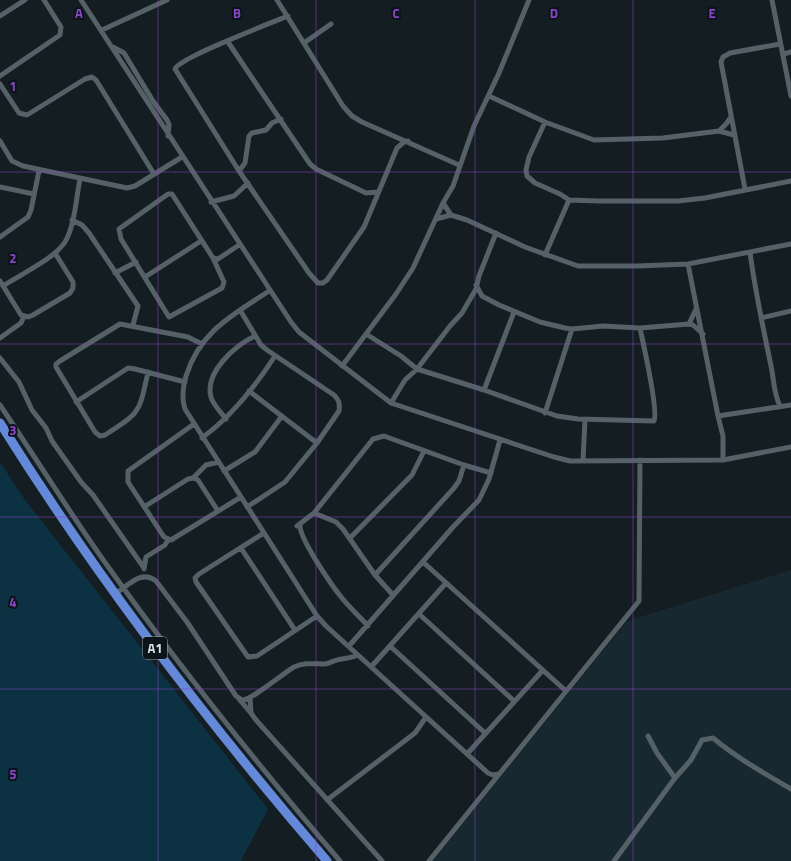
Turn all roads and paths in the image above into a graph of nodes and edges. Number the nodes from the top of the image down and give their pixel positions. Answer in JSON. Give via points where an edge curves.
{"nodes":[{"id":1,"x":25,"y":0,"type":"edge"},
{"id":2,"x":44,"y":0,"type":"edge"},
{"id":3,"x":81,"y":0,"type":"edge"},
{"id":4,"x":167,"y":0,"type":"edge"},
{"id":5,"x":277,"y":0,"type":"edge"},
{"id":6,"x":529,"y":0,"type":"edge"},
{"id":7,"x":772,"y":0,"type":"edge"},
{"id":8,"x":0,"y":16,"type":"edge"},
{"id":9,"x":288,"y":16,"type":"junction"},
{"id":10,"x":331,"y":24,"type":"dead end"},
{"id":11,"x":102,"y":30,"type":"junction"},
{"id":12,"x":228,"y":42,"type":"junction"},
{"id":13,"x":304,"y":43,"type":"junction"},
{"id":14,"x":780,"y":44,"type":"junction"},
{"id":15,"x":113,"y":47,"type":"junction"},
{"id":16,"x":791,"y":52,"type":"edge"},
{"id":17,"x":784,"y":54,"type":"junction"},
{"id":18,"x":138,"y":75,"type":"junction"},
{"id":19,"x":0,"y":76,"type":"edge"},
{"id":20,"x":132,"y":78,"type":"junction"},
{"id":21,"x":0,"y":84,"type":"edge"},
{"id":22,"x":489,"y":96,"type":"junction"},
{"id":23,"x":791,"y":96,"type":"edge"},
{"id":24,"x":731,"y":116,"type":"junction"},
{"id":25,"x":281,"y":119,"type":"junction"},
{"id":26,"x":545,"y":122,"type":"junction"},
{"id":27,"x":719,"y":131,"type":"junction"},
{"id":28,"x":734,"y":135,"type":"junction"},
{"id":29,"x":168,"y":136,"type":"junction"},
{"id":30,"x":393,"y":136,"type":"junction"},
{"id":31,"x":0,"y":141,"type":"edge"},
{"id":32,"x":408,"y":141,"type":"junction"},
{"id":33,"x":397,"y":148,"type":"junction"},
{"id":34,"x":182,"y":157,"type":"junction"},
{"id":35,"x":459,"y":165,"type":"junction"},
{"id":36,"x":39,"y":171,"type":"junction"},
{"id":37,"x":239,"y":171,"type":"junction"},
{"id":38,"x":154,"y":174,"type":"junction"},
{"id":39,"x":80,"y":179,"type":"junction"},
{"id":40,"x":791,"y":181,"type":"edge"},
{"id":41,"x":248,"y":183,"type":"junction"},
{"id":42,"x":0,"y":186,"type":"edge"},
{"id":43,"x":745,"y":189,"type":"junction"},
{"id":44,"x":378,"y":192,"type":"junction"},
{"id":45,"x":34,"y":194,"type":"junction"},
{"id":46,"x":366,"y":194,"type":"junction"},
{"id":47,"x":569,"y":200,"type":"junction"},
{"id":48,"x":211,"y":202,"type":"junction"},
{"id":49,"x":443,"y":203,"type":"junction"},
{"id":50,"x":372,"y":207,"type":"junction"},
{"id":51,"x":451,"y":215,"type":"junction"},
{"id":52,"x":436,"y":219,"type":"junction"},
{"id":53,"x":72,"y":220,"type":"junction"},
{"id":54,"x":496,"y":233,"type":"junction"},
{"id":55,"x":0,"y":237,"type":"edge"},
{"id":56,"x":201,"y":241,"type":"junction"},
{"id":57,"x":791,"y":244,"type":"edge"},
{"id":58,"x":239,"y":245,"type":"junction"},
{"id":59,"x":750,"y":252,"type":"junction"},
{"id":60,"x":55,"y":253,"type":"junction"},
{"id":61,"x":545,"y":255,"type":"junction"},
{"id":62,"x":213,"y":258,"type":"junction"},
{"id":63,"x":136,"y":262,"type":"junction"},
{"id":64,"x":688,"y":264,"type":"junction"},
{"id":65,"x":115,"y":273,"type":"junction"},
{"id":66,"x":145,"y":277,"type":"junction"},
{"id":67,"x":1,"y":284,"type":"edge"},
{"id":68,"x":476,"y":285,"type":"junction"},
{"id":69,"x":269,"y":290,"type":"junction"},
{"id":70,"x":482,"y":296,"type":"junction"},
{"id":71,"x":471,"y":298,"type":"junction"},
{"id":72,"x":696,"y":309,"type":"junction"},
{"id":73,"x":240,"y":310,"type":"junction"},
{"id":74,"x":791,"y":311,"type":"edge"},
{"id":75,"x":514,"y":312,"type":"junction"},
{"id":76,"x":24,"y":316,"type":"junction"},
{"id":77,"x":761,"y":318,"type":"junction"},
{"id":78,"x":689,"y":324,"type":"junction"},
{"id":79,"x":133,"y":325,"type":"junction"},
{"id":80,"x":640,"y":328,"type":"junction"},
{"id":81,"x":572,"y":329,"type":"junction"},
{"id":82,"x":366,"y":334,"type":"junction"},
{"id":83,"x":703,"y":334,"type":"junction"},
{"id":84,"x":255,"y":336,"type":"junction"},
{"id":85,"x":0,"y":338,"type":"edge"},
{"id":86,"x":202,"y":344,"type":"junction"},
{"id":87,"x":275,"y":356,"type":"junction"},
{"id":88,"x":0,"y":358,"type":"edge"},
{"id":89,"x":342,"y":366,"type":"junction"},
{"id":90,"x":417,"y":369,"type":"junction"},
{"id":91,"x":148,"y":372,"type":"junction"},
{"id":92,"x":185,"y":382,"type":"junction"},
{"id":93,"x":484,"y":390,"type":"junction"},
{"id":94,"x":249,"y":391,"type":"junction"},
{"id":95,"x":76,"y":402,"type":"junction"},
{"id":96,"x":391,"y":403,"type":"junction"},
{"id":97,"x":0,"y":405,"type":"edge"},
{"id":98,"x":791,"y":405,"type":"edge"},
{"id":99,"x":780,"y":406,"type":"junction"},
{"id":100,"x":545,"y":413,"type":"junction"},
{"id":101,"x":282,"y":416,"type":"junction"},
{"id":102,"x":718,"y":416,"type":"junction"},
{"id":103,"x":226,"y":419,"type":"junction"},
{"id":104,"x":585,"y":419,"type":"junction"},
{"id":105,"x":0,"y":423,"type":"edge"},
{"id":106,"x":194,"y":424,"type":"junction"},
{"id":107,"x":202,"y":438,"type":"junction"},
{"id":108,"x":500,"y":440,"type":"junction"},
{"id":109,"x":317,"y":443,"type":"junction"},
{"id":110,"x":791,"y":447,"type":"edge"},
{"id":111,"x":424,"y":451,"type":"junction"},
{"id":112,"x":640,"y":460,"type":"junction"},
{"id":113,"x":723,"y":460,"type":"junction"},
{"id":114,"x":584,"y":461,"type":"junction"},
{"id":115,"x":219,"y":462,"type":"junction"},
{"id":116,"x":464,"y":465,"type":"junction"},
{"id":117,"x":224,"y":470,"type":"junction"},
{"id":118,"x":491,"y":473,"type":"junction"},
{"id":119,"x":193,"y":478,"type":"junction"},
{"id":120,"x":241,"y":497,"type":"junction"},
{"id":121,"x":144,"y":507,"type":"junction"},
{"id":122,"x":247,"y":507,"type":"junction"},
{"id":123,"x":218,"y":511,"type":"junction"},
{"id":124,"x":314,"y":513,"type":"junction"},
{"id":125,"x":264,"y":532,"type":"junction"},
{"id":126,"x":350,"y":538,"type":"junction"},
{"id":127,"x":168,"y":540,"type":"junction"},
{"id":128,"x":241,"y":548,"type":"junction"},
{"id":129,"x":423,"y":562,"type":"junction"},
{"id":130,"x":144,"y":568,"type":"junction"},
{"id":131,"x":374,"y":575,"type":"junction"},
{"id":132,"x":144,"y":576,"type":"junction"},
{"id":133,"x":446,"y":583,"type":"junction"},
{"id":134,"x":124,"y":588,"type":"junction"},
{"id":135,"x":115,"y":594,"type":"junction"},
{"id":136,"x":393,"y":596,"type":"junction"},
{"id":137,"x":419,"y":614,"type":"junction"},
{"id":138,"x":317,"y":616,"type":"junction"},
{"id":139,"x":368,"y":626,"type":"junction"},
{"id":140,"x":295,"y":630,"type":"junction"},
{"id":141,"x":349,"y":646,"type":"junction"},
{"id":142,"x":390,"y":646,"type":"junction"},
{"id":143,"x":358,"y":655,"type":"junction"},
{"id":144,"x":371,"y":667,"type":"junction"},
{"id":145,"x":543,"y":670,"type":"junction"},
{"id":146,"x":566,"y":691,"type":"junction"},
{"id":147,"x":250,"y":698,"type":"junction"},
{"id":148,"x":239,"y":699,"type":"junction"},
{"id":149,"x":514,"y":701,"type":"junction"},
{"id":150,"x":251,"y":713,"type":"junction"},
{"id":151,"x":426,"y":717,"type":"junction"},
{"id":152,"x":485,"y":733,"type":"junction"},
{"id":153,"x":648,"y":736,"type":"dead end"},
{"id":154,"x":466,"y":754,"type":"junction"},
{"id":155,"x":499,"y":774,"type":"junction"},
{"id":156,"x":675,"y":778,"type":"junction"},
{"id":157,"x":791,"y":789,"type":"edge"},
{"id":158,"x":326,"y":800,"type":"junction"},
{"id":159,"x":327,"y":861,"type":"edge"},
{"id":160,"x":340,"y":861,"type":"edge"},
{"id":161,"x":382,"y":861,"type":"edge"},
{"id":162,"x":428,"y":861,"type":"edge"},
{"id":163,"x":614,"y":861,"type":"edge"}],
"edges":[{"from":1,"to":8,"type":"street"},
{"from":2,"to":19,"type":"street","via":[[61,27],[60,36]]},
{"from":3,"to":11,"type":"street"},
{"from":4,"to":11,"type":"street"},
{"from":5,"to":9,"type":"street"},
{"from":6,"to":22,"type":"street"},
{"from":7,"to":14,"type":"street"},
{"from":9,"to":12,"type":"street"},
{"from":9,"to":13,"type":"street"},
{"from":10,"to":13,"type":"street"},
{"from":11,"to":15,"type":"street"},
{"from":12,"to":25,"type":"street"},
{"from":12,"to":37,"type":"street","via":[[177,65],[175,69]]},
{"from":13,"to":30,"type":"street","via":[[352,116]]},
{"from":14,"to":17,"type":"street"},
{"from":14,"to":24,"type":"street","via":[[740,50],[723,56],[721,62]]},
{"from":15,"to":18,"type":"street","via":[[124,52]]},
{"from":15,"to":20,"type":"street"},
{"from":16,"to":17,"type":"street"},
{"from":17,"to":23,"type":"street"},
{"from":18,"to":20,"type":"street"},
{"from":18,"to":29,"type":"street","via":[[169,124]]},
{"from":20,"to":29,"type":"street"},
{"from":21,"to":38,"type":"street","via":[[20,113],[27,115],[87,78],[94,79]]},
{"from":22,"to":26,"type":"street"},
{"from":22,"to":35,"type":"street"},
{"from":24,"to":27,"type":"street"},
{"from":24,"to":28,"type":"street"},
{"from":25,"to":37,"type":"street","via":[[272,123],[266,130],[249,136],[245,163]]},
{"from":25,"to":46,"type":"street","via":[[310,164]]},
{"from":26,"to":27,"type":"street","via":[[601,141],[663,138]]},
{"from":26,"to":47,"type":"street","via":[[527,164],[527,176],[535,183]]},
{"from":27,"to":28,"type":"street"},
{"from":28,"to":43,"type":"street"},
{"from":29,"to":34,"type":"street"},
{"from":30,"to":32,"type":"street"},
{"from":30,"to":33,"type":"street"},
{"from":31,"to":36,"type":"street","via":[[12,161]]},
{"from":32,"to":33,"type":"street"},
{"from":32,"to":35,"type":"street"},
{"from":33,"to":44,"type":"street"},
{"from":34,"to":38,"type":"street"},
{"from":34,"to":48,"type":"street"},
{"from":35,"to":49,"type":"street","via":[[453,186]]},
{"from":36,"to":39,"type":"street"},
{"from":36,"to":45,"type":"street"},
{"from":37,"to":41,"type":"street"},
{"from":38,"to":39,"type":"street","via":[[127,188]]},
{"from":39,"to":53,"type":"street"},
{"from":40,"to":43,"type":"street"},
{"from":41,"to":48,"type":"street","via":[[234,196]]},
{"from":41,"to":50,"type":"street","via":[[308,273],[318,283],[323,283],[333,272],[364,227]]},
{"from":42,"to":45,"type":"street"},
{"from":43,"to":47,"type":"street","via":[[678,201]]},
{"from":44,"to":46,"type":"street"},
{"from":44,"to":50,"type":"street"},
{"from":45,"to":55,"type":"street","via":[[28,217]]},
{"from":46,"to":50,"type":"street"},
{"from":47,"to":61,"type":"street"},
{"from":48,"to":58,"type":"street"},
{"from":49,"to":51,"type":"street"},
{"from":49,"to":52,"type":"street"},
{"from":51,"to":52,"type":"street"},
{"from":51,"to":54,"type":"street"},
{"from":52,"to":82,"type":"street","via":[[407,278]]},
{"from":53,"to":60,"type":"street","via":[[64,243]]},
{"from":53,"to":65,"type":"street","via":[[82,225],[89,233]]},
{"from":54,"to":61,"type":"street"},
{"from":54,"to":68,"type":"street"},
{"from":56,"to":62,"type":"street"},
{"from":56,"to":63,"type":"street","via":[[174,195],[168,194],[119,229],[119,234]]},
{"from":56,"to":66,"type":"street"},
{"from":57,"to":59,"type":"street"},
{"from":58,"to":62,"type":"street","via":[[218,259]]},
{"from":58,"to":69,"type":"street"},
{"from":59,"to":64,"type":"street"},
{"from":59,"to":77,"type":"street"},
{"from":60,"to":67,"type":"street"},
{"from":60,"to":76,"type":"street","via":[[73,282],[73,288],[70,293],[33,315]]},
{"from":61,"to":64,"type":"street","via":[[578,266]]},
{"from":62,"to":66,"type":"street","via":[[224,282],[222,288],[172,317],[168,316]]},
{"from":63,"to":65,"type":"street"},
{"from":63,"to":66,"type":"street"},
{"from":64,"to":72,"type":"street"},
{"from":65,"to":79,"type":"street","via":[[138,306]]},
{"from":67,"to":76,"type":"street"},
{"from":68,"to":70,"type":"street"},
{"from":68,"to":71,"type":"street"},
{"from":69,"to":73,"type":"street"},
{"from":69,"to":89,"type":"street","via":[[299,332]]},
{"from":70,"to":71,"type":"street"},
{"from":70,"to":75,"type":"street"},
{"from":71,"to":90,"type":"street"},
{"from":72,"to":78,"type":"street"},
{"from":72,"to":83,"type":"street"},
{"from":73,"to":84,"type":"street"},
{"from":73,"to":86,"type":"street","via":[[225,319]]},
{"from":74,"to":77,"type":"street"},
{"from":75,"to":81,"type":"street","via":[[540,322]]},
{"from":75,"to":93,"type":"street"},
{"from":76,"to":85,"type":"street","via":[[21,323]]},
{"from":77,"to":99,"type":"street","via":[[775,396]]},
{"from":78,"to":80,"type":"street"},
{"from":78,"to":83,"type":"street"},
{"from":79,"to":86,"type":"street","via":[[188,338]]},
{"from":79,"to":95,"type":"street","via":[[114,326],[56,364],[57,372]]},
{"from":80,"to":81,"type":"street","via":[[603,326]]},
{"from":80,"to":104,"type":"street","via":[[654,396],[654,421]]},
{"from":81,"to":100,"type":"street"},
{"from":82,"to":89,"type":"street"},
{"from":82,"to":90,"type":"street"},
{"from":83,"to":102,"type":"street"},
{"from":84,"to":87,"type":"street","via":[[261,345]]},
{"from":84,"to":103,"type":"street","via":[[231,352],[212,379],[210,395]]},
{"from":86,"to":92,"type":"street","via":[[191,362]]},
{"from":87,"to":94,"type":"street"},
{"from":87,"to":109,"type":"street","via":[[338,399],[340,411]]},
{"from":88,"to":130,"type":"street","via":[[18,382],[32,410],[56,447]]},
{"from":89,"to":96,"type":"street"},
{"from":90,"to":93,"type":"street"},
{"from":90,"to":96,"type":"street","via":[[405,380]]},
{"from":91,"to":92,"type":"street"},
{"from":91,"to":95,"type":"street","via":[[135,368],[123,371]]},
{"from":91,"to":95,"type":"street","via":[[137,411],[105,435],[100,436],[95,432]]},
{"from":92,"to":106,"type":"street","via":[[182,400]]},
{"from":93,"to":100,"type":"street"},
{"from":94,"to":101,"type":"street"},
{"from":94,"to":103,"type":"street"},
{"from":96,"to":108,"type":"street"},
{"from":97,"to":134,"type":"street"},
{"from":98,"to":99,"type":"street"},
{"from":99,"to":102,"type":"street"},
{"from":100,"to":104,"type":"street","via":[[569,419]]},
{"from":101,"to":109,"type":"street"},
{"from":101,"to":117,"type":"street","via":[[254,452]]},
{"from":102,"to":113,"type":"street","via":[[723,436]]},
{"from":103,"to":107,"type":"street"},
{"from":104,"to":114,"type":"street"},
{"from":105,"to":135,"type":"highway","number":"A1"},
{"from":106,"to":107,"type":"street"},
{"from":106,"to":121,"type":"street","via":[[128,471],[128,482]]},
{"from":107,"to":115,"type":"street"},
{"from":108,"to":114,"type":"street","via":[[561,460]]},
{"from":108,"to":118,"type":"street"},
{"from":109,"to":122,"type":"street","via":[[284,482]]},
{"from":110,"to":113,"type":"street"},
{"from":111,"to":116,"type":"street"},
{"from":111,"to":124,"type":"street","via":[[384,436],[373,439]]},
{"from":111,"to":126,"type":"street","via":[[412,475]]},
{"from":112,"to":113,"type":"street"},
{"from":112,"to":114,"type":"street"},
{"from":112,"to":146,"type":"street","via":[[639,601]]},
{"from":115,"to":117,"type":"street"},
{"from":115,"to":119,"type":"street","via":[[206,465]]},
{"from":116,"to":118,"type":"street"},
{"from":116,"to":131,"type":"street","via":[[454,488]]},
{"from":117,"to":120,"type":"street"},
{"from":118,"to":129,"type":"street","via":[[479,500]]},
{"from":119,"to":121,"type":"street"},
{"from":119,"to":123,"type":"street","via":[[198,480]]},
{"from":120,"to":122,"type":"street"},
{"from":120,"to":123,"type":"street"},
{"from":121,"to":127,"type":"street"},
{"from":122,"to":125,"type":"street"},
{"from":123,"to":127,"type":"street","via":[[174,540]]},
{"from":124,"to":126,"type":"street","via":[[336,522]]},
{"from":124,"to":139,"type":"street","via":[[297,526],[300,525],[305,541],[338,592]]},
{"from":125,"to":128,"type":"street"},
{"from":125,"to":138,"type":"street"},
{"from":126,"to":131,"type":"street"},
{"from":127,"to":130,"type":"street","via":[[165,545],[146,557]]},
{"from":128,"to":140,"type":"street"},
{"from":128,"to":140,"type":"street","via":[[198,574],[196,582],[248,657],[257,656]]},
{"from":129,"to":133,"type":"street"},
{"from":129,"to":136,"type":"street"},
{"from":130,"to":132,"type":"street"},
{"from":131,"to":136,"type":"street"},
{"from":132,"to":134,"type":"street","via":[[140,576]]},
{"from":132,"to":148,"type":"street","via":[[152,578],[160,585]]},
{"from":133,"to":137,"type":"street"},
{"from":133,"to":145,"type":"street"},
{"from":134,"to":135,"type":"street"},
{"from":134,"to":160,"type":"street","via":[[211,705]]},
{"from":135,"to":159,"type":"highway","number":"A1","via":[[216,727]]},
{"from":136,"to":139,"type":"street"},
{"from":137,"to":142,"type":"street"},
{"from":137,"to":149,"type":"street"},
{"from":138,"to":140,"type":"street"},
{"from":138,"to":141,"type":"street"},
{"from":139,"to":141,"type":"street"},
{"from":141,"to":143,"type":"street"},
{"from":142,"to":144,"type":"street"},
{"from":142,"to":152,"type":"street"},
{"from":143,"to":144,"type":"street"},
{"from":143,"to":147,"type":"street","via":[[328,664],[300,665],[276,678]]},
{"from":144,"to":151,"type":"street"},
{"from":145,"to":146,"type":"street"},
{"from":145,"to":149,"type":"street"},
{"from":146,"to":155,"type":"street"},
{"from":147,"to":148,"type":"street"},
{"from":147,"to":150,"type":"street"},
{"from":148,"to":150,"type":"street"},
{"from":149,"to":152,"type":"street"},
{"from":150,"to":158,"type":"street"},
{"from":151,"to":154,"type":"street"},
{"from":151,"to":158,"type":"street","via":[[415,732]]},
{"from":152,"to":154,"type":"street"},
{"from":153,"to":156,"type":"street"},
{"from":154,"to":155,"type":"street","via":[[488,773]]},
{"from":155,"to":162,"type":"street"},
{"from":156,"to":157,"type":"street","via":[[691,760],[702,740],[713,738],[774,781]]},
{"from":156,"to":163,"type":"street"},
{"from":158,"to":161,"type":"street"}]}
